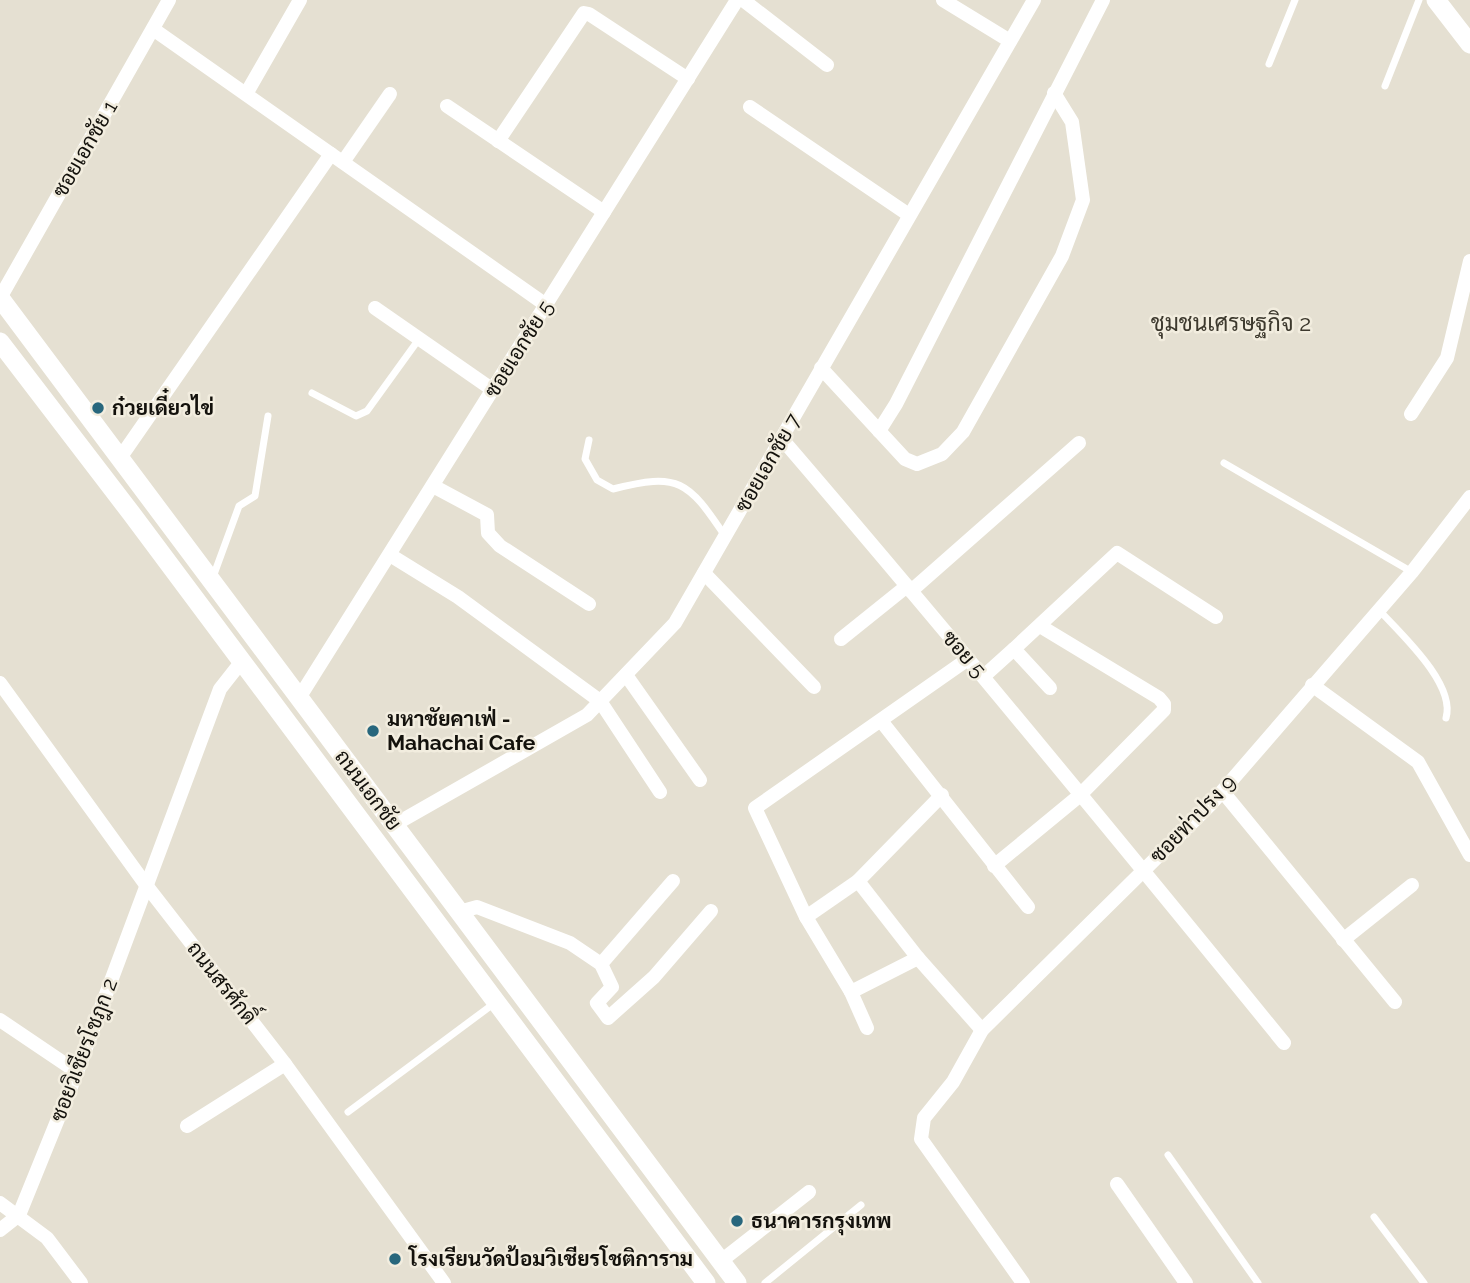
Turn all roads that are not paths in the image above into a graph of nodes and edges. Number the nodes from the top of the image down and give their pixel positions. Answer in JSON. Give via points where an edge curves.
{"nodes":[{"id":1,"x":169,"y":0,"type":"edge"},
{"id":2,"x":300,"y":0,"type":"edge"},
{"id":3,"x":740,"y":0,"type":"edge"},
{"id":4,"x":943,"y":0,"type":"edge"},
{"id":5,"x":1034,"y":0,"type":"edge"},
{"id":6,"x":1103,"y":0,"type":"edge"},
{"id":7,"x":1295,"y":0,"type":"edge"},
{"id":8,"x":1419,"y":0,"type":"edge"},
{"id":9,"x":1436,"y":0,"type":"edge"},
{"id":10,"x":153,"y":29,"type":"junction"},
{"id":11,"x":1010,"y":41,"type":"junction"},
{"id":12,"x":1470,"y":44,"type":"edge"},
{"id":13,"x":1269,"y":64,"type":"dead end"},
{"id":14,"x":827,"y":65,"type":"dead end"},
{"id":15,"x":688,"y":79,"type":"junction"},
{"id":16,"x":1385,"y":86,"type":"dead end"},
{"id":17,"x":1054,"y":93,"type":"junction"},
{"id":18,"x":246,"y":94,"type":"junction"},
{"id":19,"x":390,"y":94,"type":"dead end"},
{"id":20,"x":447,"y":106,"type":"dead end"},
{"id":21,"x":750,"y":107,"type":"dead end"},
{"id":22,"x":498,"y":141,"type":"junction"},
{"id":23,"x":337,"y":158,"type":"junction"},
{"id":24,"x":604,"y":212,"type":"junction"},
{"id":25,"x":909,"y":215,"type":"junction"},
{"id":26,"x":1470,"y":261,"type":"edge"},
{"id":27,"x":0,"y":298,"type":"edge"},
{"id":28,"x":546,"y":305,"type":"junction"},
{"id":29,"x":375,"y":308,"type":"dead end"},
{"id":30,"x":419,"y":339,"type":"junction"},
{"id":31,"x":0,"y":342,"type":"edge"},
{"id":32,"x":821,"y":368,"type":"junction"},
{"id":33,"x":493,"y":390,"type":"junction"},
{"id":34,"x":312,"y":393,"type":"dead end"},
{"id":35,"x":1411,"y":414,"type":"dead end"},
{"id":36,"x":268,"y":416,"type":"dead end"},
{"id":37,"x":879,"y":431,"type":"junction"},
{"id":38,"x":782,"y":439,"type":"junction"},
{"id":39,"x":589,"y":440,"type":"dead end"},
{"id":40,"x":1079,"y":443,"type":"dead end"},
{"id":41,"x":120,"y":457,"type":"junction"},
{"id":42,"x":1224,"y":463,"type":"dead end"},
{"id":43,"x":101,"y":474,"type":"junction"},
{"id":44,"x":433,"y":486,"type":"junction"},
{"id":45,"x":1470,"y":497,"type":"edge"},
{"id":46,"x":725,"y":537,"type":"junction"},
{"id":47,"x":390,"y":555,"type":"junction"},
{"id":48,"x":1412,"y":572,"type":"junction"},
{"id":49,"x":704,"y":573,"type":"junction"},
{"id":50,"x":212,"y":581,"type":"junction"},
{"id":51,"x":909,"y":589,"type":"junction"},
{"id":52,"x":589,"y":604,"type":"dead end"},
{"id":53,"x":1379,"y":610,"type":"junction"},
{"id":54,"x":1216,"y":617,"type":"dead end"},
{"id":55,"x":1040,"y":626,"type":"junction"},
{"id":56,"x":841,"y":639,"type":"dead end"},
{"id":57,"x":1014,"y":649,"type":"junction"},
{"id":58,"x":968,"y":659,"type":"junction"},
{"id":59,"x":242,"y":661,"type":"junction"},
{"id":60,"x":626,"y":675,"type":"junction"},
{"id":61,"x":984,"y":676,"type":"junction"},
{"id":62,"x":1312,"y":685,"type":"junction"},
{"id":63,"x":814,"y":687,"type":"dead end"},
{"id":64,"x":1050,"y":688,"type":"dead end"},
{"id":65,"x":1,"y":689,"type":"edge"},
{"id":66,"x":299,"y":698,"type":"junction"},
{"id":67,"x":600,"y":701,"type":"junction"},
{"id":68,"x":1447,"y":718,"type":"dead end"},
{"id":69,"x":882,"y":722,"type":"junction"},
{"id":70,"x":700,"y":780,"type":"dead end"},
{"id":71,"x":660,"y":792,"type":"dead end"},
{"id":72,"x":1223,"y":792,"type":"junction"},
{"id":73,"x":942,"y":795,"type":"junction"},
{"id":74,"x":1079,"y":796,"type":"junction"},
{"id":75,"x":394,"y":825,"type":"junction"},
{"id":76,"x":1470,"y":855,"type":"edge"},
{"id":77,"x":994,"y":866,"type":"junction"},
{"id":78,"x":1143,"y":870,"type":"junction"},
{"id":79,"x":673,"y":881,"type":"dead end"},
{"id":80,"x":858,"y":881,"type":"junction"},
{"id":81,"x":146,"y":885,"type":"junction"},
{"id":82,"x":1412,"y":885,"type":"dead end"},
{"id":83,"x":1028,"y":907,"type":"dead end"},
{"id":84,"x":711,"y":911,"type":"dead end"},
{"id":85,"x":459,"y":912,"type":"junction"},
{"id":86,"x":806,"y":916,"type":"junction"},
{"id":87,"x":1343,"y":940,"type":"junction"},
{"id":88,"x":918,"y":958,"type":"junction"},
{"id":89,"x":601,"y":964,"type":"junction"},
{"id":90,"x":851,"y":992,"type":"junction"},
{"id":91,"x":497,"y":1002,"type":"junction"},
{"id":92,"x":1395,"y":1002,"type":"dead end"},
{"id":93,"x":0,"y":1020,"type":"edge"},
{"id":94,"x":867,"y":1028,"type":"dead end"},
{"id":95,"x":982,"y":1030,"type":"junction"},
{"id":96,"x":1284,"y":1043,"type":"dead end"},
{"id":97,"x":285,"y":1064,"type":"junction"},
{"id":98,"x":76,"y":1072,"type":"junction"},
{"id":99,"x":348,"y":1112,"type":"dead end"},
{"id":100,"x":187,"y":1126,"type":"dead end"},
{"id":101,"x":1168,"y":1155,"type":"dead end"},
{"id":102,"x":1117,"y":1184,"type":"dead end"},
{"id":103,"x":808,"y":1192,"type":"dead end"},
{"id":104,"x":0,"y":1203,"type":"edge"},
{"id":105,"x":861,"y":1205,"type":"dead end"},
{"id":106,"x":19,"y":1215,"type":"junction"},
{"id":107,"x":1374,"y":1217,"type":"dead end"},
{"id":108,"x":0,"y":1230,"type":"edge"},
{"id":109,"x":721,"y":1261,"type":"junction"},
{"id":110,"x":81,"y":1283,"type":"edge"},
{"id":111,"x":444,"y":1283,"type":"edge"},
{"id":112,"x":706,"y":1283,"type":"edge"},
{"id":113,"x":737,"y":1283,"type":"edge"},
{"id":114,"x":765,"y":1283,"type":"edge"},
{"id":115,"x":1023,"y":1283,"type":"edge"},
{"id":116,"x":1186,"y":1283,"type":"edge"},
{"id":117,"x":1258,"y":1283,"type":"edge"},
{"id":118,"x":1424,"y":1283,"type":"edge"}],
"edges":[{"from":1,"to":10,"type":"street","name":"ซอยเอกชัย 1"},
{"from":2,"to":18,"type":"street"},
{"from":3,"to":14,"type":"street"},
{"from":3,"to":15,"type":"street","name":"ซอยเอกชัย 5"},
{"from":4,"to":11,"type":"street"},
{"from":5,"to":11,"type":"street","name":"ซอยเอกชัย 7"},
{"from":6,"to":17,"type":"street"},
{"from":7,"to":13,"type":"lane"},
{"from":8,"to":16,"type":"lane"},
{"from":9,"to":12,"type":"main road"},
{"from":10,"to":18,"type":"street"},
{"from":10,"to":27,"type":"street","name":"ซอยเอกชัย 1"},
{"from":11,"to":25,"type":"street","name":"ซอยเอกชัย 7"},
{"from":15,"to":22,"type":"street","via":[[584,13]]},
{"from":15,"to":24,"type":"street","name":"ซอยเอกชัย 5"},
{"from":17,"to":37,"type":"street"},
{"from":17,"to":37,"type":"street","via":[[1072,122],[1083,200],[1062,256],[963,432],[942,454],[917,464],[905,459]]},
{"from":18,"to":23,"type":"street"},
{"from":19,"to":23,"type":"street"},
{"from":20,"to":22,"type":"street"},
{"from":21,"to":25,"type":"street"},
{"from":22,"to":24,"type":"street"},
{"from":23,"to":28,"type":"street"},
{"from":23,"to":41,"type":"street"},
{"from":24,"to":28,"type":"street","name":"ซอยเอกชัย 5"},
{"from":25,"to":32,"type":"street","name":"ซอยเอกชัย 7"},
{"from":26,"to":35,"type":"street","via":[[1447,358]]},
{"from":27,"to":41,"type":"main road","name":"ถนนเอกชัย"},
{"from":28,"to":33,"type":"street","name":"ซอยเอกชัย 5"},
{"from":29,"to":30,"type":"street"},
{"from":30,"to":33,"type":"street"},
{"from":30,"to":34,"type":"lane","via":[[367,411],[356,416]]},
{"from":31,"to":43,"type":"main road","name":"ถนนเอกชัย"},
{"from":32,"to":37,"type":"street"},
{"from":32,"to":38,"type":"street","name":"ซอยเอกชัย 7"},
{"from":33,"to":44,"type":"street","name":"ซอยเอกชัย 5"},
{"from":36,"to":50,"type":"lane","via":[[255,496],[239,506]]},
{"from":38,"to":46,"type":"street","name":"ซอยเอกชัย 7"},
{"from":38,"to":51,"type":"street","name":"ซอย 5"},
{"from":39,"to":46,"type":"lane","via":[[585,459],[597,480],[613,489],[668,480],[689,488]]},
{"from":40,"to":51,"type":"street"},
{"from":41,"to":43,"type":"main road"},
{"from":41,"to":50,"type":"main road","name":"ถนนเอกชัย"},
{"from":42,"to":48,"type":"lane"},
{"from":43,"to":59,"type":"main road","name":"ถนนเอกชัย"},
{"from":44,"to":47,"type":"street","name":"ซอยเอกชัย 5"},
{"from":44,"to":52,"type":"street","via":[[487,515],[488,533],[500,546]]},
{"from":45,"to":48,"type":"street","name":"ซอยท่าปรง 9"},
{"from":46,"to":49,"type":"street","name":"ซอยเอกชัย 7"},
{"from":47,"to":66,"type":"street","name":"ซอยเอกชัย 5"},
{"from":47,"to":67,"type":"street","via":[[458,597]]},
{"from":48,"to":53,"type":"street","name":"ซอยท่าปรง 9"},
{"from":49,"to":60,"type":"street","name":"ซอยเอกชัย 7","via":[[675,622]]},
{"from":49,"to":63,"type":"street"},
{"from":50,"to":66,"type":"main road","name":"ถนนเอกชัย"},
{"from":51,"to":56,"type":"street"},
{"from":51,"to":58,"type":"street","name":"ซอย 5"},
{"from":53,"to":62,"type":"street","name":"ซอยท่าปรง 9"},
{"from":53,"to":68,"type":"lane","via":[[1437,678],[1450,708]]},
{"from":54,"to":55,"type":"street","via":[[1117,553]]},
{"from":55,"to":57,"type":"street"},
{"from":55,"to":74,"type":"street","via":[[1164,704],[1164,710]]},
{"from":57,"to":61,"type":"street"},
{"from":57,"to":64,"type":"street"},
{"from":58,"to":61,"type":"street","name":"ซอย 5"},
{"from":58,"to":69,"type":"street"},
{"from":59,"to":81,"type":"street","name":"ซอยวิเชียรโชฎก 2","via":[[220,689]]},
{"from":59,"to":91,"type":"main road","name":"ถนนเอกชัย"},
{"from":60,"to":67,"type":"street","name":"ซอยเอกชัย 7"},
{"from":60,"to":70,"type":"street"},
{"from":61,"to":74,"type":"street","name":"ซอย 5"},
{"from":62,"to":72,"type":"street","name":"ซอยท่าปรง 9"},
{"from":62,"to":76,"type":"street","via":[[1418,762]]},
{"from":65,"to":81,"type":"street","name":"ถนนสรศักดิ์"},
{"from":66,"to":75,"type":"main road","name":"ถนนเอกชัย"},
{"from":67,"to":71,"type":"street"},
{"from":67,"to":75,"type":"street","name":"ซอยเอกชัย 7","via":[[587,715]]},
{"from":69,"to":73,"type":"street"},
{"from":69,"to":86,"type":"street","via":[[755,808]]},
{"from":72,"to":78,"type":"street","name":"ซอยท่าปรง 9"},
{"from":72,"to":87,"type":"street"},
{"from":73,"to":77,"type":"street"},
{"from":73,"to":80,"type":"street"},
{"from":74,"to":77,"type":"street"},
{"from":74,"to":78,"type":"street","name":"ซอย 5"},
{"from":75,"to":85,"type":"main road","name":"ถนนเอกชัย"},
{"from":77,"to":83,"type":"street"},
{"from":78,"to":95,"type":"street","name":"ซอยท่าปรง 9"},
{"from":78,"to":96,"type":"street","name":"ซอย 5"},
{"from":79,"to":89,"type":"street"},
{"from":80,"to":86,"type":"street"},
{"from":80,"to":88,"type":"street"},
{"from":81,"to":97,"type":"street","name":"ถนนสรศักดิ์"},
{"from":81,"to":98,"type":"street","name":"ซอยวิเชียรโชฎก 2"},
{"from":82,"to":87,"type":"street"},
{"from":84,"to":89,"type":"street","via":[[654,977],[608,1018],[597,1003],[612,987]]},
{"from":85,"to":89,"type":"street","via":[[477,907],[570,943]]},
{"from":85,"to":109,"type":"main road","name":"ถนนเอกชัย"},
{"from":86,"to":90,"type":"street"},
{"from":87,"to":92,"type":"street"},
{"from":88,"to":90,"type":"street"},
{"from":88,"to":95,"type":"street"},
{"from":90,"to":94,"type":"street"},
{"from":91,"to":99,"type":"lane"},
{"from":91,"to":112,"type":"main road","name":"ถนนเอกชัย"},
{"from":93,"to":98,"type":"street"},
{"from":95,"to":115,"type":"street","name":"ซอยท่าปรง 9","via":[[953,1082],[924,1118],[921,1139]]},
{"from":97,"to":100,"type":"street"},
{"from":97,"to":111,"type":"street","name":"ถนนสรศักดิ์"},
{"from":98,"to":106,"type":"street","name":"ซอยวิเชียรโชฎก 2"},
{"from":101,"to":117,"type":"lane"},
{"from":102,"to":116,"type":"street"},
{"from":103,"to":109,"type":"street"},
{"from":104,"to":106,"type":"street"},
{"from":105,"to":114,"type":"lane"},
{"from":106,"to":108,"type":"street"},
{"from":106,"to":110,"type":"street","via":[[47,1238]]},
{"from":107,"to":118,"type":"lane"},
{"from":109,"to":113,"type":"main road","name":"ถนนเอกชัย"}]}
